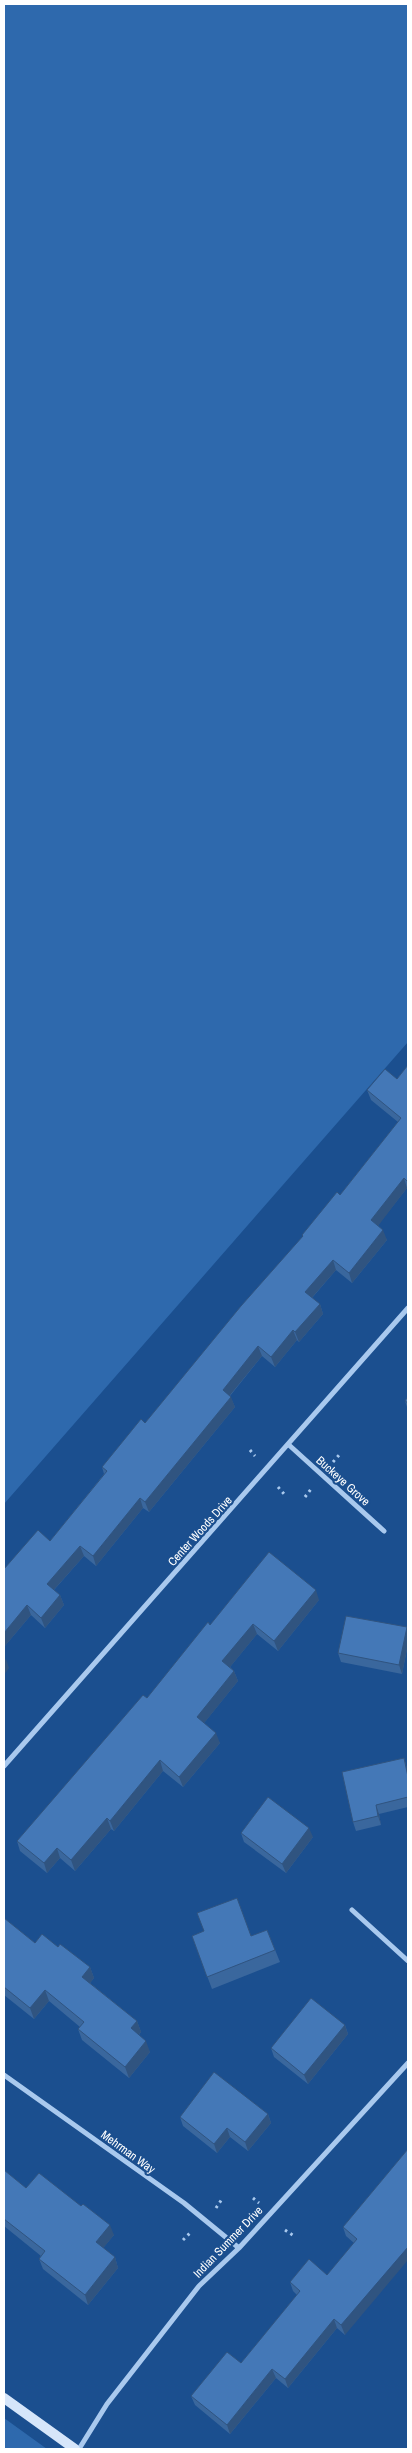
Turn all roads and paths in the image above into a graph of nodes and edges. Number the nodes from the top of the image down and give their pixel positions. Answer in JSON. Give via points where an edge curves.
{"nodes":[{"id":1,"x":408,"y":1308,"type":"edge"},
{"id":2,"x":289,"y":1446,"type":"junction"},
{"id":3,"x":340,"y":1454,"type":"dead end"},
{"id":4,"x":333,"y":1462,"type":"dead end"},
{"id":5,"x":278,"y":1488,"type":"dead end"},
{"id":6,"x":311,"y":1489,"type":"dead end"},
{"id":7,"x":285,"y":1495,"type":"dead end"},
{"id":8,"x":305,"y":1497,"type":"dead end"},
{"id":9,"x":384,"y":1531,"type":"dead end"},
{"id":10,"x":4,"y":1766,"type":"edge"},
{"id":11,"x":352,"y":1910,"type":"dead end"},
{"id":12,"x":408,"y":1961,"type":"edge"},
{"id":13,"x":408,"y":2062,"type":"edge"},
{"id":14,"x":4,"y":2075,"type":"edge"},
{"id":15,"x":222,"y":2199,"type":"dead end"},
{"id":16,"x":216,"y":2208,"type":"dead end"},
{"id":17,"x":285,"y":2230,"type":"dead end"},
{"id":18,"x":190,"y":2233,"type":"dead end"},
{"id":19,"x":294,"y":2236,"type":"dead end"},
{"id":20,"x":183,"y":2240,"type":"dead end"},
{"id":21,"x":239,"y":2248,"type":"junction"},
{"id":22,"x":4,"y":2398,"type":"edge"},
{"id":23,"x":74,"y":2449,"type":"edge"},
{"id":24,"x":78,"y":2449,"type":"edge"}],
"edges":[{"from":1,"to":2,"type":"street","name":"Center Woods Drive"},
{"from":2,"to":9,"type":"street","name":"Buckeye Grove"},
{"from":2,"to":10,"type":"street","name":"Center Woods Drive"},
{"from":3,"to":4,"type":"path"},
{"from":5,"to":7,"type":"path"},
{"from":6,"to":8,"type":"path"},
{"from":11,"to":12,"type":"street"},
{"from":13,"to":21,"type":"street","name":"Indian Summer Drive"},
{"from":14,"to":21,"type":"street","name":"Mehrman Way","via":[[184,2203]]},
{"from":15,"to":16,"type":"path"},
{"from":17,"to":19,"type":"path"},
{"from":18,"to":20,"type":"path"},
{"from":21,"to":24,"type":"street","name":"Indian Summer Drive","via":[[199,2286],[107,2404]]},
{"from":22,"to":23,"type":"main road"}]}
